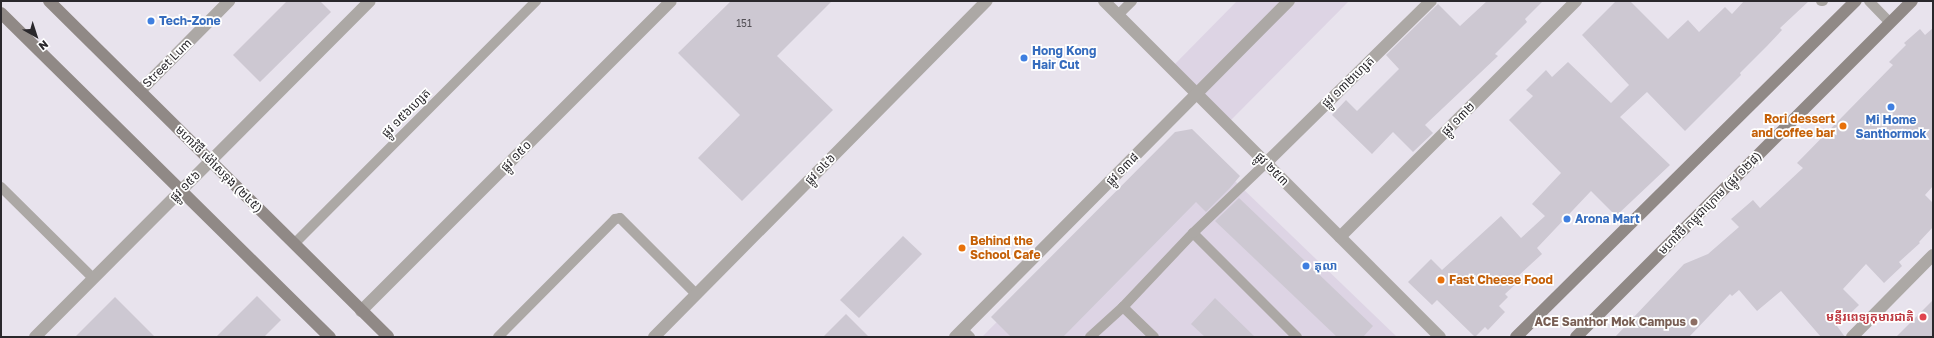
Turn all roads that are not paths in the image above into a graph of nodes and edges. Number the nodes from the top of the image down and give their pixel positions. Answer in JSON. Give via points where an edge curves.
{"nodes":[{"id":1,"x":229,"y":1,"type":"edge"},
{"id":2,"x":370,"y":1,"type":"edge"},
{"id":3,"x":536,"y":1,"type":"edge"},
{"id":4,"x":671,"y":1,"type":"edge"},
{"id":5,"x":987,"y":1,"type":"edge"},
{"id":6,"x":1104,"y":1,"type":"edge"},
{"id":7,"x":1132,"y":1,"type":"edge"},
{"id":8,"x":1289,"y":1,"type":"edge"},
{"id":9,"x":1431,"y":1,"type":"edge"},
{"id":10,"x":1576,"y":1,"type":"edge"},
{"id":11,"x":1856,"y":1,"type":"edge"},
{"id":12,"x":1869,"y":1,"type":"edge"},
{"id":13,"x":1912,"y":1,"type":"edge"},
{"id":14,"x":55,"y":3,"type":"edge"},
{"id":15,"x":1,"y":13,"type":"edge"},
{"id":16,"x":1118,"y":15,"type":"junction"},
{"id":17,"x":1890,"y":23,"type":"junction"},
{"id":18,"x":140,"y":91,"type":"junction"},
{"id":19,"x":1197,"y":94,"type":"junction"},
{"id":20,"x":211,"y":160,"type":"junction"},
{"id":21,"x":1266,"y":163,"type":"junction"},
{"id":22,"x":1,"y":188,"type":"edge"},
{"id":23,"x":182,"y":190,"type":"junction"},
{"id":24,"x":1193,"y":233,"type":"junction"},
{"id":25,"x":1340,"y":237,"type":"junction"},
{"id":26,"x":294,"y":244,"type":"junction"},
{"id":27,"x":1933,"y":255,"type":"edge"},
{"id":28,"x":94,"y":278,"type":"junction"},
{"id":29,"x":696,"y":294,"type":"junction"},
{"id":30,"x":1123,"y":307,"type":"junction"},
{"id":31,"x":362,"y":311,"type":"junction"},
{"id":32,"x":963,"y":334,"type":"edge"},
{"id":33,"x":35,"y":337,"type":"edge"},
{"id":34,"x":330,"y":337,"type":"edge"},
{"id":35,"x":388,"y":337,"type":"edge"},
{"id":36,"x":498,"y":337,"type":"edge"},
{"id":37,"x":654,"y":337,"type":"edge"},
{"id":38,"x":1090,"y":337,"type":"edge"},
{"id":39,"x":1154,"y":337,"type":"edge"},
{"id":40,"x":1297,"y":337,"type":"edge"},
{"id":41,"x":1440,"y":337,"type":"edge"},
{"id":42,"x":1516,"y":337,"type":"edge"},
{"id":43,"x":1576,"y":337,"type":"edge"},
{"id":44,"x":1852,"y":337,"type":"edge"}],
"edges":[{"from":1,"to":18,"type":"street","name":"Street Lum"},
{"from":2,"to":20,"type":"street","name":"ផ្លូវ ១៥៦"},
{"from":3,"to":26,"type":"lane","name":"ផ្លូវ ១៥៦ហ្សេត"},
{"from":4,"to":31,"type":"street","name":"ផ្លូវ ១៥០"},
{"from":5,"to":29,"type":"street","name":"ផ្លូវ ១៤៦"},
{"from":6,"to":16,"type":"street","name":"ផ្លូវ ២៥៣"},
{"from":7,"to":16,"type":"lane"},
{"from":8,"to":19,"type":"street","name":"ផ្លូវ ១៣៨"},
{"from":9,"to":21,"type":"street","name":"ផ្លូវ ១៣២ហ្សេត"},
{"from":10,"to":25,"type":"street","name":"ផ្លូវ ១៣២"},
{"from":11,"to":42,"type":"main road"},
{"from":12,"to":17,"type":"lane"},
{"from":13,"to":17,"type":"main road","name":"មហាវិថី កម្ពុជាក្រោម (ផ្លូវ ១២៨)"},
{"from":14,"to":18,"type":"main road","name":"មហាវិថី ម៉ៅសេទុង (២៤៥)"},
{"from":15,"to":23,"type":"main road"},
{"from":16,"to":19,"type":"street","name":"ផ្លូវ ២៥៣"},
{"from":17,"to":43,"type":"main road","name":"មហាវិថី កម្ពុជាក្រោម (ផ្លូវ ១២៨)"},
{"from":18,"to":20,"type":"main road","name":"មហាវិថី ម៉ៅសេទុង (២៤៥)"},
{"from":19,"to":21,"type":"street","name":"ផ្លូវ ២៥៣"},
{"from":19,"to":32,"type":"street","name":"ផ្លូវ ១៣៨"},
{"from":20,"to":23,"type":"street","name":"ផ្លូវ ១៥៦"},
{"from":20,"to":26,"type":"main road","name":"មហាវិថី ម៉ៅសេទុង (២៤៥)"},
{"from":21,"to":24,"type":"lane"},
{"from":21,"to":25,"type":"street","name":"ផ្លូវ ២៥៣"},
{"from":22,"to":28,"type":"lane"},
{"from":23,"to":28,"type":"street","name":"ផ្លូវ ១៥៦"},
{"from":23,"to":34,"type":"main road"},
{"from":24,"to":30,"type":"lane"},
{"from":24,"to":40,"type":"lane"},
{"from":25,"to":41,"type":"street","name":"ផ្លូវ ២៥៣"},
{"from":26,"to":31,"type":"main road","name":"មហាវិថី ម៉ៅសេទុង (២៤៥)"},
{"from":27,"to":44,"type":"street"},
{"from":28,"to":33,"type":"street","name":"ផ្លូវ ១៥៦"},
{"from":29,"to":36,"type":"lane","via":[[620,218],[615,219]]},
{"from":29,"to":37,"type":"street","name":"ផ្លូវ ១៤៦"},
{"from":30,"to":38,"type":"lane"},
{"from":30,"to":39,"type":"lane"},
{"from":31,"to":35,"type":"main road","name":"មហាវិថី ម៉ៅសេទុង (២៤៥)"}]}
